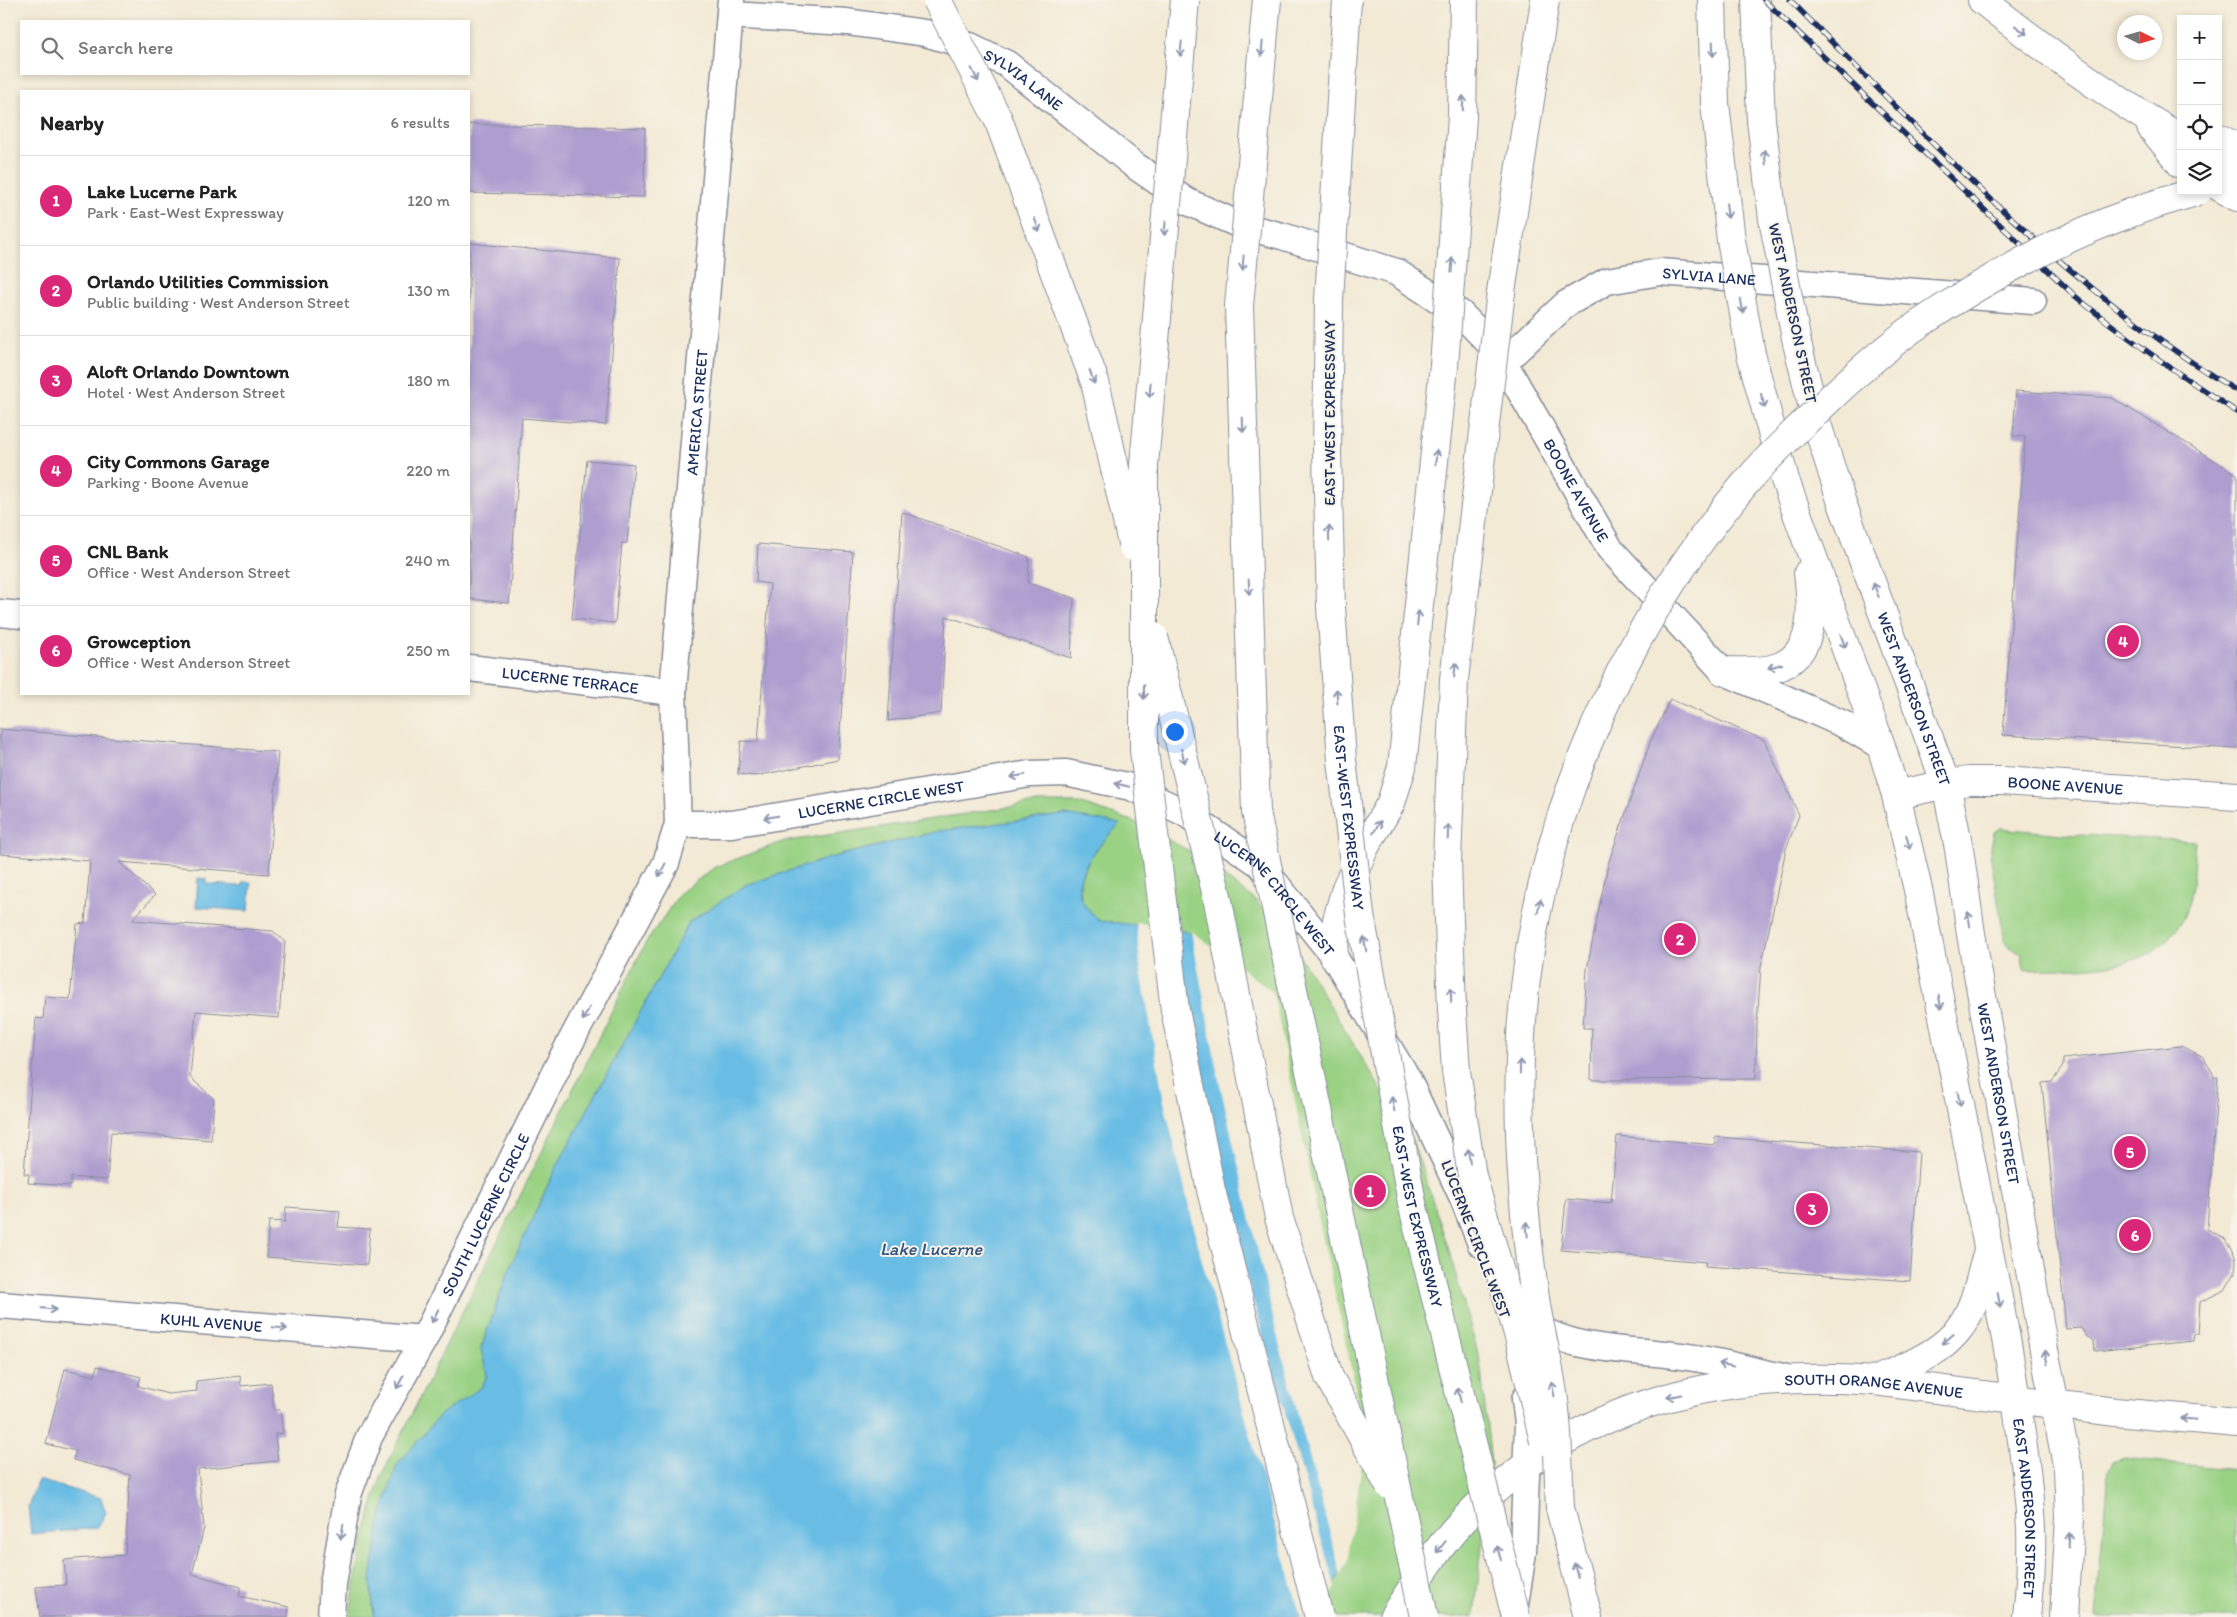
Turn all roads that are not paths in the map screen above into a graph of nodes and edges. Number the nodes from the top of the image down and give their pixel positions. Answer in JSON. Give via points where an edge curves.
{"nodes":[{"id":1,"x":937,"y":0,"type":"edge"},
{"id":2,"x":1185,"y":0,"type":"edge"},
{"id":3,"x":1267,"y":0,"type":"edge"},
{"id":4,"x":1347,"y":0,"type":"edge"},
{"id":5,"x":1464,"y":0,"type":"edge"},
{"id":6,"x":1545,"y":0,"type":"edge"},
{"id":7,"x":1712,"y":0,"type":"edge"},
{"id":8,"x":1756,"y":0,"type":"edge"},
{"id":9,"x":1982,"y":0,"type":"edge"},
{"id":10,"x":731,"y":8,"type":"edge"},
{"id":11,"x":2144,"y":118,"type":"junction"},
{"id":12,"x":2177,"y":122,"type":"edge"},
{"id":13,"x":2177,"y":136,"type":"edge"},
{"id":14,"x":2222,"y":140,"type":"edge"},
{"id":15,"x":2237,"y":147,"type":"edge"},
{"id":16,"x":2177,"y":159,"type":"edge"},
{"id":17,"x":2222,"y":162,"type":"edge"},
{"id":18,"x":2237,"y":170,"type":"edge"},
{"id":19,"x":2237,"y":181,"type":"edge"},
{"id":20,"x":2222,"y":185,"type":"edge"},
{"id":21,"x":2222,"y":188,"type":"edge"},
{"id":22,"x":2185,"y":195,"type":"edge"},
{"id":23,"x":2237,"y":197,"type":"edge"},
{"id":24,"x":1282,"y":236,"type":"joint"},
{"id":25,"x":2032,"y":301,"type":"dead end"},
{"id":26,"x":1504,"y":362,"type":"junction"},
{"id":27,"x":1803,"y":529,"type":"junction"},
{"id":28,"x":0,"y":613,"type":"edge"},
{"id":29,"x":20,"y":615,"type":"edge"},
{"id":30,"x":470,"y":668,"type":"edge"},
{"id":31,"x":1723,"y":671,"type":"junction"},
{"id":32,"x":673,"y":692,"type":"junction"},
{"id":33,"x":1881,"y":746,"type":"junction"},
{"id":34,"x":1946,"y":784,"type":"junction"},
{"id":35,"x":1896,"y":795,"type":"junction"},
{"id":36,"x":2237,"y":796,"type":"edge"},
{"id":37,"x":678,"y":824,"type":"junction"},
{"id":38,"x":1333,"y":955,"type":"junction"},
{"id":39,"x":1989,"y":1248,"type":"junction"},
{"id":40,"x":1499,"y":1290,"type":"junction"},
{"id":41,"x":0,"y":1305,"type":"edge"},
{"id":42,"x":424,"y":1339,"type":"junction"},
{"id":43,"x":1791,"y":1378,"type":"junction"},
{"id":44,"x":1875,"y":1381,"type":"junction"},
{"id":45,"x":2016,"y":1399,"type":"junction"},
{"id":46,"x":2056,"y":1404,"type":"junction"},
{"id":47,"x":2237,"y":1423,"type":"edge"},
{"id":48,"x":1527,"y":1466,"type":"junction"},
{"id":49,"x":1560,"y":1508,"type":"junction"},
{"id":50,"x":1403,"y":1511,"type":"junction"},
{"id":51,"x":331,"y":1617,"type":"edge"},
{"id":52,"x":1319,"y":1617,"type":"edge"},
{"id":53,"x":1393,"y":1617,"type":"edge"},
{"id":54,"x":1424,"y":1617,"type":"edge"},
{"id":55,"x":1515,"y":1617,"type":"edge"},
{"id":56,"x":1588,"y":1617,"type":"edge"},
{"id":57,"x":2027,"y":1617,"type":"edge"},
{"id":58,"x":2064,"y":1617,"type":"edge"}],
"edges":[{"from":1,"to":50,"type":"main road","one_way":true,"bridge":true,"via":[[998,119],[1095,382],[1217,896],[1278,1218],[1329,1377]]},
{"from":2,"to":52,"type":"main road","one_way":true,"bridge":true,"via":[[1144,465],[1144,750],[1175,1010],[1205,1161]]},
{"from":3,"to":50,"type":"main road","one_way":true,"bridge":true,"via":[[1239,306],[1256,812]]},
{"from":55,"to":4,"type":"main road","name":"EAST-WEST EXPRESSWAY","one_way":true,"bridge":true,"via":[[1412,1203],[1360,914],[1342,760],[1331,607],[1327,452],[1329,300]]},
{"from":38,"to":5,"type":"main road","one_way":true,"bridge":true,"via":[[1337,920],[1346,888],[1391,803],[1402,767],[1444,366],[1462,117]]},
{"from":49,"to":6,"type":"main road","one_way":true,"bridge":true,"via":[[1519,1337],[1472,1176],[1451,1001],[1447,862],[1454,679],[1501,292]]},
{"from":7,"to":27,"type":"main road","one_way":true,"bridge":true,"via":[[1714,78],[1731,240],[1751,354],[1785,480]]},
{"from":34,"to":8,"type":"main road","name":"WEST ANDERSON STREET","one_way":true,"bridge":true,"via":[[1842,503],[1817,424],[1797,343],[1767,177]]},
{"from":9,"to":11,"type":"main road","one_way":true},
{"from":10,"to":24,"type":"street","name":"SYLVIA LANE","via":[[925,33],[970,46],[1007,64],[1134,165],[1186,201],[1242,226]]},
{"from":10,"to":32,"type":"street","name":"AMERICA STREET"},
{"from":11,"to":12,"type":"main road"},
{"from":11,"to":13,"type":"main road"},
{"from":11,"to":16,"type":"main road"},
{"from":14,"to":15,"type":"main road"},
{"from":17,"to":18,"type":"main road"},
{"from":19,"to":20,"type":"main road"},
{"from":21,"to":23,"type":"main road"},
{"from":49,"to":22,"type":"main road","one_way":true,"bridge":true,"via":[[1554,1397],[1536,1306],[1527,1230],[1522,1158],[1521,1034],[1532,938],[1554,842],[1589,736],[1617,677],[1656,607],[1711,526],[1766,461],[1853,377],[1916,326],[2007,270],[2065,240],[2136,210]]},
{"from":24,"to":26,"type":"street","name":"BOONE AVENUE","via":[[1396,272],[1461,314]]},
{"from":25,"to":26,"type":"street","name":"SYLVIA LANE","via":[[1660,272],[1607,281],[1566,304]]},
{"from":26,"to":31,"type":"street","name":"BOONE AVENUE","via":[[1610,549]]},
{"from":27,"to":31,"type":"main road","one_way":true,"via":[[1811,623],[1798,652],[1781,666]]},
{"from":27,"to":33,"type":"main road","one_way":true},
{"from":28,"to":29,"type":"street"},
{"from":30,"to":32,"type":"street","name":"LUCERNE TERRACE"},
{"from":31,"to":33,"type":"street","name":"BOONE AVENUE","via":[[1843,724]]},
{"from":32,"to":37,"type":"street","name":"AMERICA STREET"},
{"from":33,"to":35,"type":"main road"},
{"from":34,"to":35,"type":"main road","name":"BOONE AVENUE"},
{"from":34,"to":36,"type":"main road","name":"BOONE AVENUE","via":[[2002,781]]},
{"from":46,"to":34,"type":"main road","name":"WEST ANDERSON STREET","one_way":true},
{"from":35,"to":39,"type":"main road","one_way":true,"via":[[1918,886]]},
{"from":38,"to":37,"type":"street","name":"LUCERNE CIRCLE WEST","one_way":true,"via":[[1260,864],[1185,813],[1131,787],[1084,775],[1066,772],[1030,774],[732,824]]},
{"from":37,"to":42,"type":"street","name":"SOUTH LUCERNE CIRCLE","one_way":true,"via":[[666,863],[560,1062]]},
{"from":38,"to":40,"type":"street","name":"LUCERNE CIRCLE WEST","via":[[1408,1080],[1463,1198]]},
{"from":39,"to":44,"type":"main road","one_way":true,"via":[[1973,1304],[1961,1327],[1929,1354]]},
{"from":39,"to":45,"type":"main road","one_way":true},
{"from":43,"to":40,"type":"street","one_way":true,"via":[[1683,1356],[1588,1345],[1563,1338],[1531,1322]]},
{"from":40,"to":48,"type":"street","name":"LUCERNE CIRCLE WEST","via":[[1522,1370],[1528,1424]]},
{"from":41,"to":42,"type":"street","name":"KUHL AVENUE","one_way":true},
{"from":42,"to":51,"type":"street","name":"SOUTH LUCERNE CIRCLE","one_way":true,"via":[[369,1437],[348,1495]]},
{"from":43,"to":44,"type":"main road","name":"SOUTH ORANGE AVENUE"},
{"from":43,"to":48,"type":"main road","name":"SOUTH ORANGE AVENUE","one_way":true,"via":[[1658,1399],[1622,1412],[1557,1444]]},
{"from":44,"to":45,"type":"main road","name":"SOUTH ORANGE AVENUE"},
{"from":45,"to":46,"type":"main road","name":"SOUTH ORANGE AVENUE"},
{"from":45,"to":57,"type":"main road","name":"EAST ANDERSON STREET","via":[[2031,1530]]},
{"from":47,"to":46,"type":"main road","name":"SOUTH ORANGE AVENUE","one_way":true},
{"from":58,"to":46,"type":"main road","one_way":true,"via":[[2070,1518],[2068,1469]]},
{"from":48,"to":53,"type":"main road","name":"SOUTH ORANGE AVENUE","one_way":true,"via":[[1491,1494],[1456,1528]]},
{"from":48,"to":55,"type":"street","via":[[1523,1552]]},
{"from":56,"to":49,"type":"main road","one_way":true},
{"from":50,"to":54,"type":"main road","bridge":true}]}
